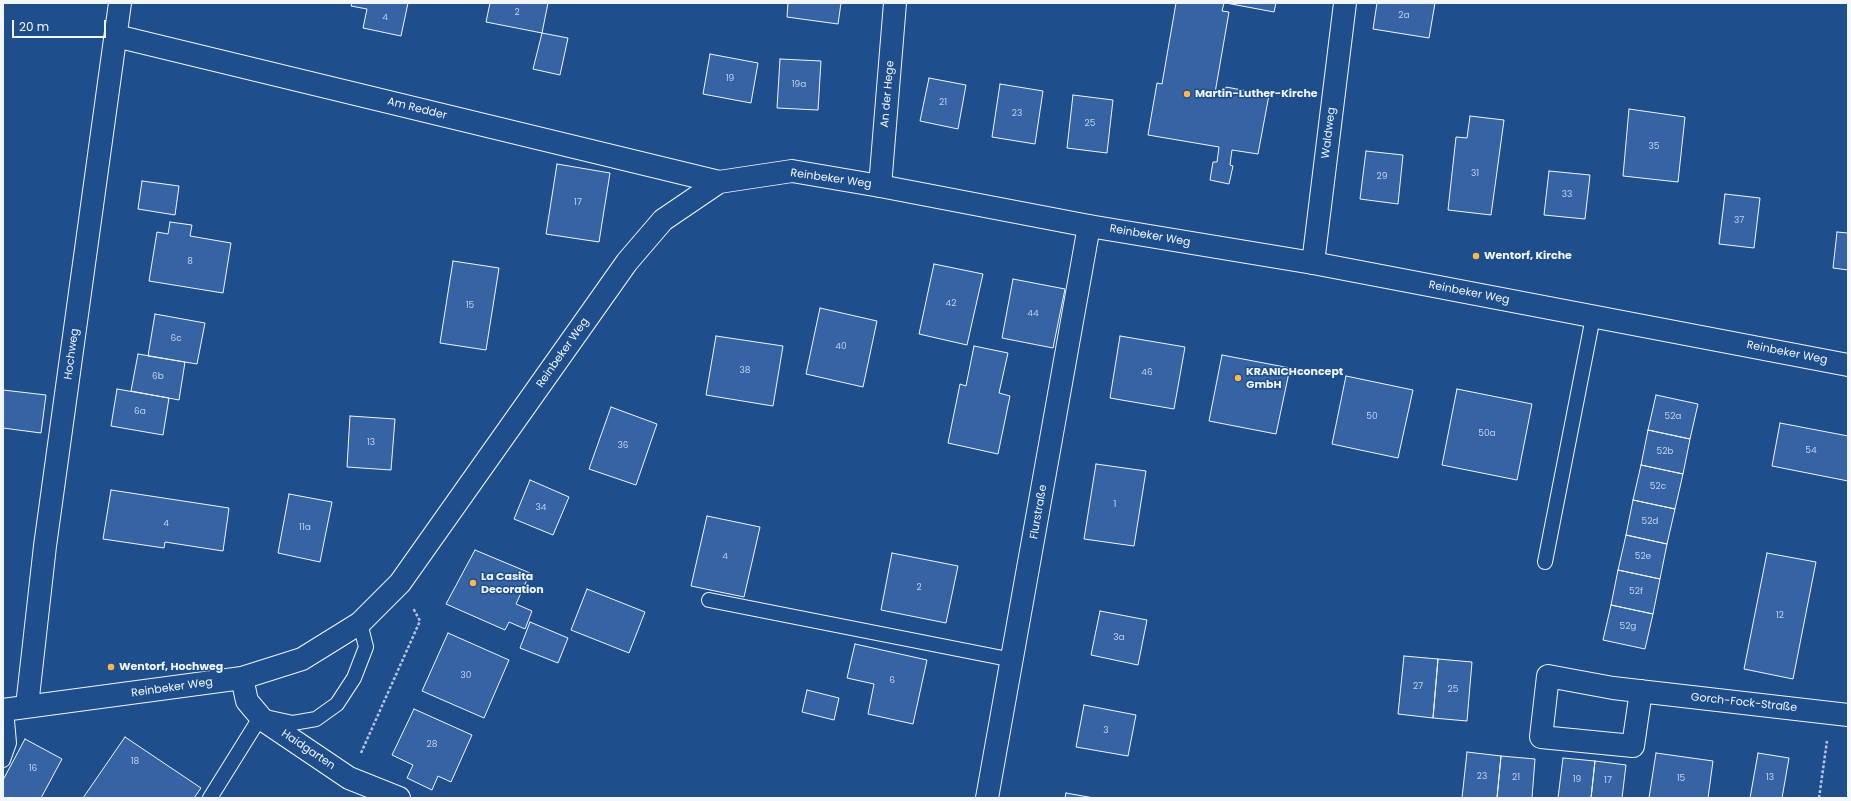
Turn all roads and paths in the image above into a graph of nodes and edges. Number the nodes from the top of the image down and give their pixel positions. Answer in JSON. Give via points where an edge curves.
{"nodes":[{"id":1,"x":120,"y":3,"type":"edge"},
{"id":2,"x":895,"y":3,"type":"edge"},
{"id":3,"x":1345,"y":3,"type":"edge"},
{"id":4,"x":116,"y":36,"type":"junction"},
{"id":5,"x":719,"y":182,"type":"junction"},
{"id":6,"x":880,"y":186,"type":"junction"},
{"id":7,"x":1089,"y":226,"type":"junction"},
{"id":8,"x":1313,"y":264,"type":"junction"},
{"id":9,"x":1594,"y":317,"type":"junction"},
{"id":10,"x":1848,"y":365,"type":"edge"},
{"id":11,"x":1545,"y":562,"type":"dead end"},
{"id":12,"x":400,"y":583,"type":"junction"},
{"id":13,"x":709,"y":600,"type":"dead end"},
{"id":14,"x":360,"y":623,"type":"junction"},
{"id":15,"x":1013,"y":660,"type":"junction"},
{"id":16,"x":242,"y":678,"type":"junction"},
{"id":17,"x":1641,"y":691,"type":"junction"},
{"id":18,"x":12,"y":708,"type":"edge"},
{"id":19,"x":1840,"y":714,"type":"edge"},
{"id":20,"x":261,"y":716,"type":"junction"},
{"id":21,"x":3,"y":760,"type":"edge"},
{"id":22,"x":349,"y":778,"type":"junction"},
{"id":23,"x":210,"y":798,"type":"edge"},
{"id":24,"x":399,"y":798,"type":"edge"},
{"id":25,"x":987,"y":798,"type":"edge"},
{"id":26,"x":1819,"y":798,"type":"edge"}],
"edges":[{"from":1,"to":4,"type":"street","name":"Hochweg"},
{"from":2,"to":6,"type":"street","name":"An der Hege"},
{"from":3,"to":8,"type":"street","name":"Waldweg"},
{"from":4,"to":5,"type":"street","name":"Am Redder"},
{"from":4,"to":18,"type":"street","name":"Hochweg","via":[[45,546]]},
{"from":5,"to":6,"type":"street","name":"Reinbeker Weg","via":[[792,171]]},
{"from":5,"to":12,"type":"street","name":"Reinbeker Weg","via":[[663,220],[627,262]]},
{"from":6,"to":7,"type":"street","name":"Reinbeker Weg"},
{"from":7,"to":8,"type":"street","name":"Reinbeker Weg"},
{"from":7,"to":15,"type":"street","name":"Flurstraße"},
{"from":8,"to":9,"type":"street","name":"Reinbeker Weg"},
{"from":9,"to":10,"type":"street","name":"Reinbeker Weg"},
{"from":9,"to":11,"type":"lane"},
{"from":12,"to":14,"type":"street","name":"Reinbeker Weg"},
{"from":12,"to":22,"type":"path","via":[[420,621]]},
{"from":13,"to":15,"type":"lane"},
{"from":14,"to":16,"type":"street","name":"Reinbeker Weg","via":[[302,659]]},
{"from":14,"to":20,"type":"lane","via":[[366,646],[354,678],[337,704],[316,719],[293,723]]},
{"from":15,"to":25,"type":"street","name":"Flurstraße"},
{"from":16,"to":18,"type":"street","name":"Reinbeker Weg"},
{"from":16,"to":20,"type":"street","name":"Haidgarten","via":[[247,701]]},
{"from":17,"to":17,"type":"street","name":"Gorch-Fock-Straße","via":[[1548,676],[1541,737],[1633,746]]},
{"from":17,"to":19,"type":"street","name":"Gorch-Fock-Straße"},
{"from":18,"to":21,"type":"lane","via":[[9,742]]},
{"from":19,"to":26,"type":"path"},
{"from":20,"to":22,"type":"street","name":"Haidgarten","via":[[263,720]]},
{"from":20,"to":23,"type":"lane"},
{"from":22,"to":24,"type":"street","name":"Haidgarten"}]}
